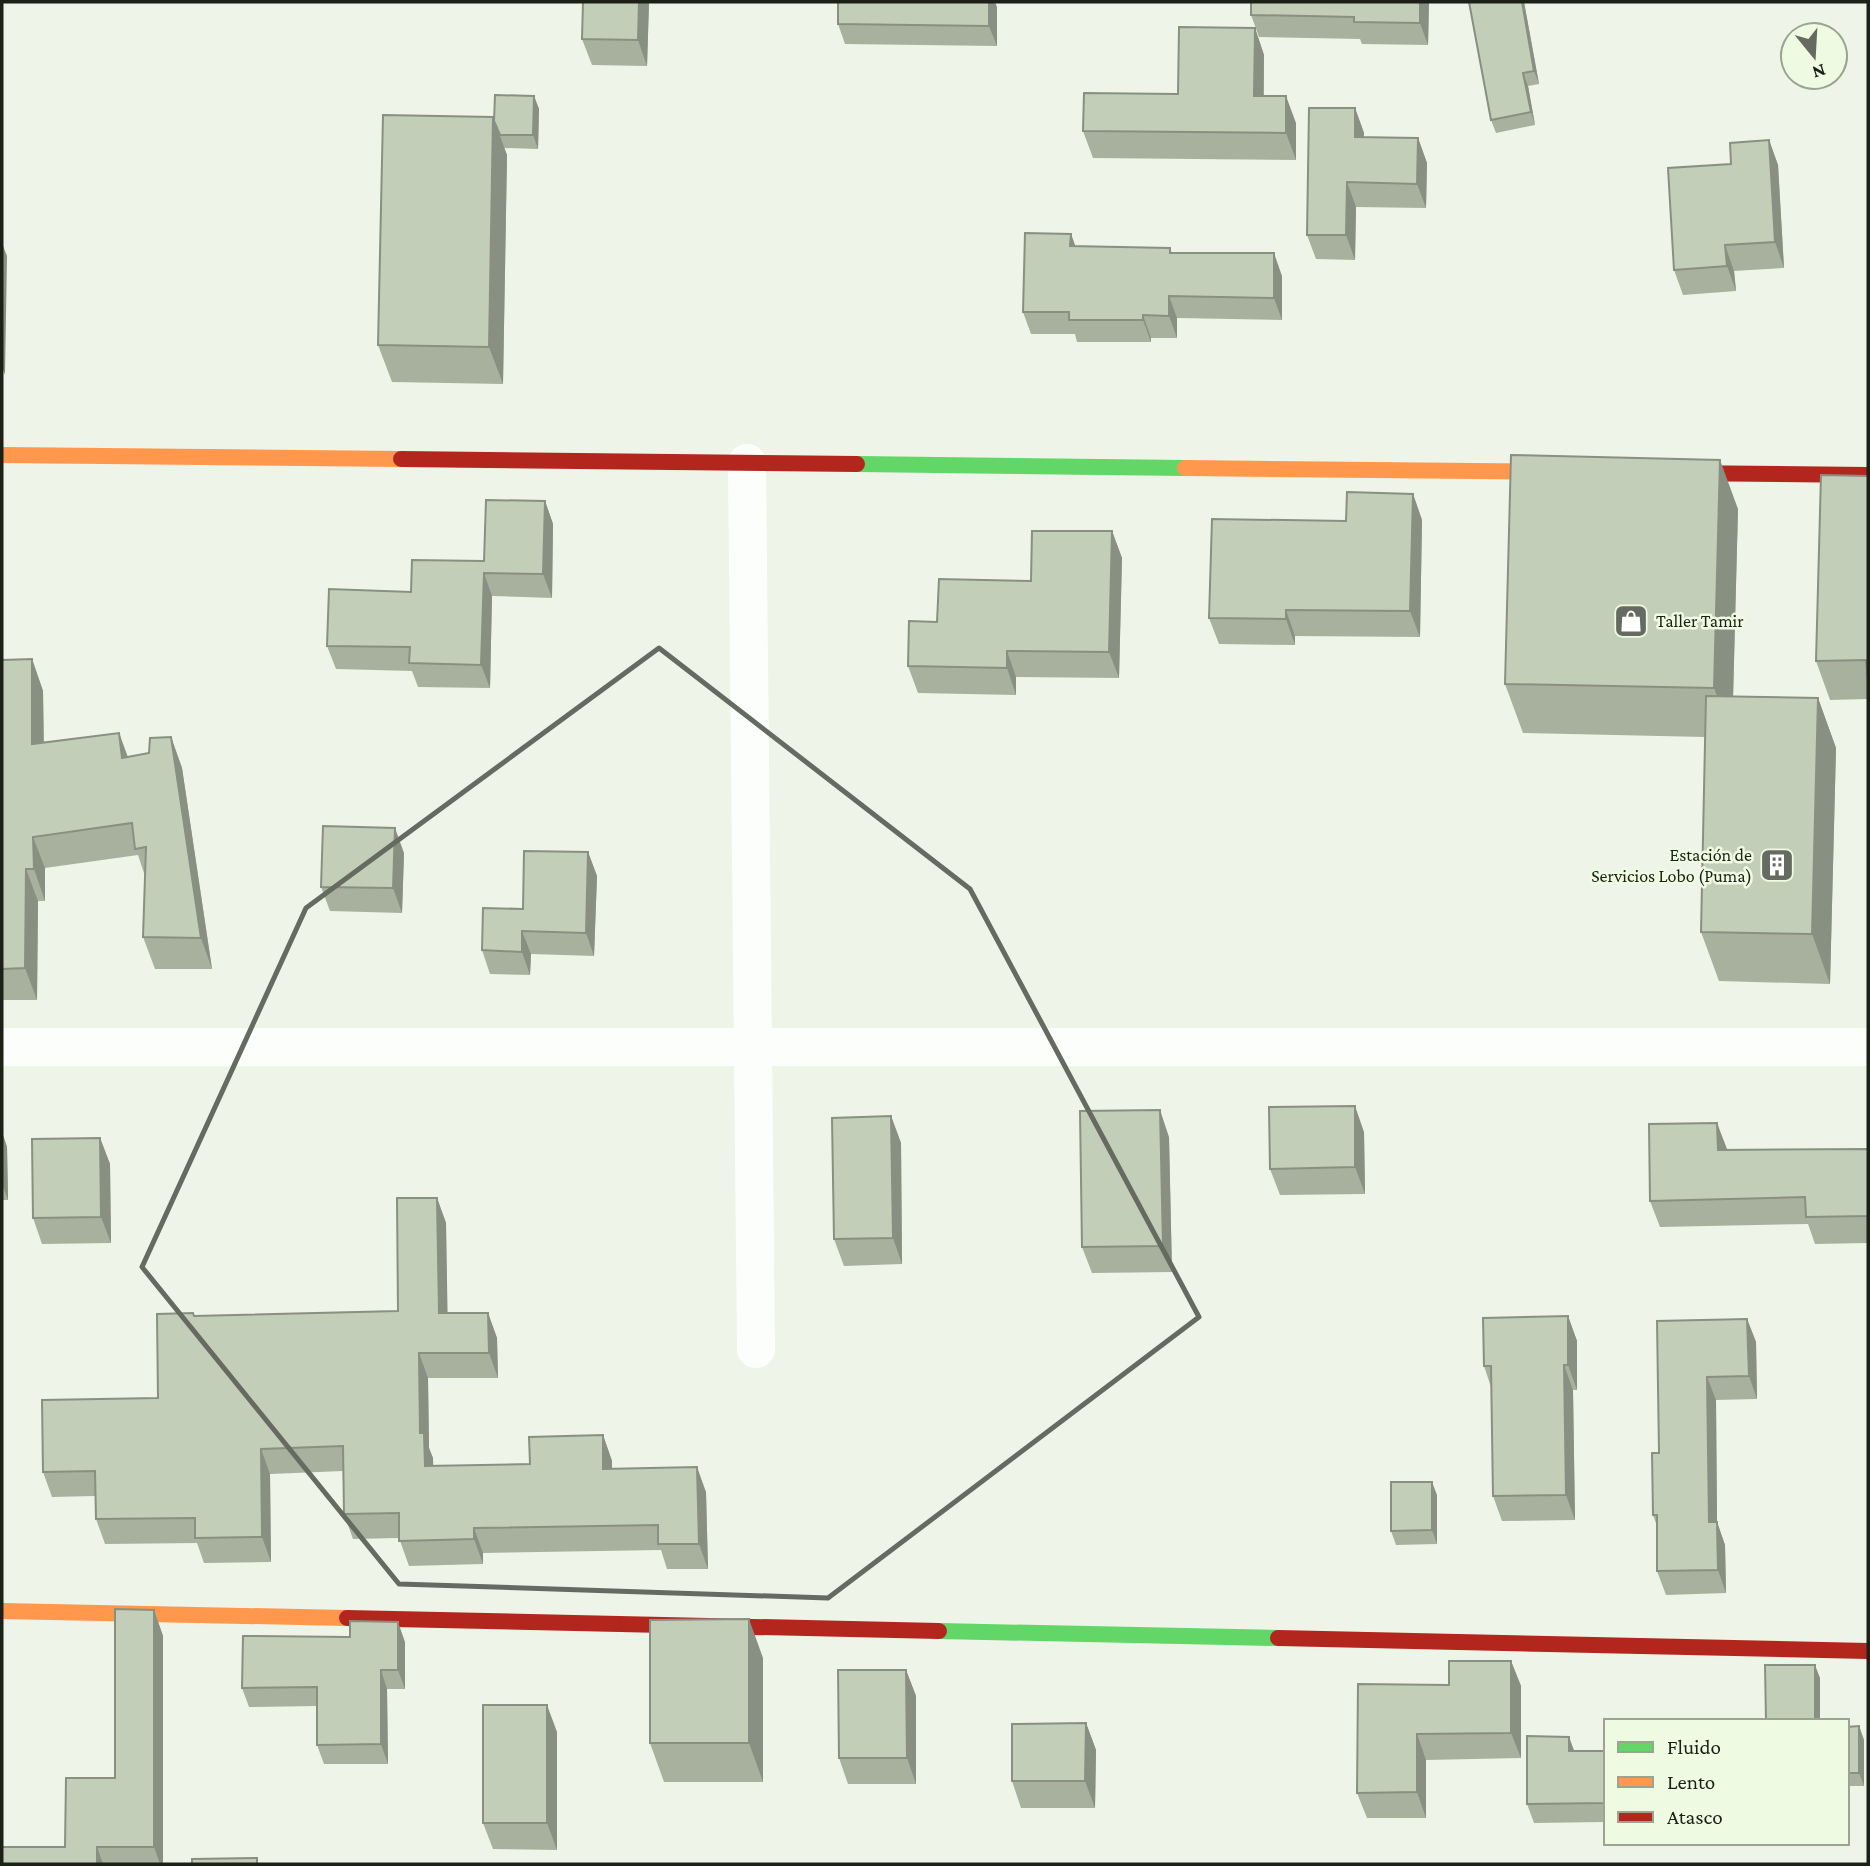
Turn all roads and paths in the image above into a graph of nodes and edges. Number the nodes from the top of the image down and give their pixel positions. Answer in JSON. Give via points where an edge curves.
{"nodes":[{"id":1,"x":2,"y":455,"type":"edge"},
{"id":2,"x":747,"y":463,"type":"junction"},
{"id":3,"x":1578,"y":472,"type":"edge"},
{"id":4,"x":1661,"y":473,"type":"edge"},
{"id":5,"x":1868,"y":475,"type":"edge"},
{"id":6,"x":2,"y":1047,"type":"edge"},
{"id":7,"x":753,"y":1047,"type":"junction"},
{"id":8,"x":1868,"y":1047,"type":"edge"},
{"id":9,"x":756,"y":1349,"type":"dead end"},
{"id":10,"x":2,"y":1611,"type":"edge"},
{"id":11,"x":1868,"y":1651,"type":"edge"}],
"edges":[{"from":1,"to":2,"type":"street"},
{"from":2,"to":3,"type":"street"},
{"from":2,"to":7,"type":"street"},
{"from":4,"to":5,"type":"street"},
{"from":6,"to":7,"type":"street"},
{"from":7,"to":8,"type":"street"},
{"from":7,"to":9,"type":"street"},
{"from":10,"to":11,"type":"street"}]}
